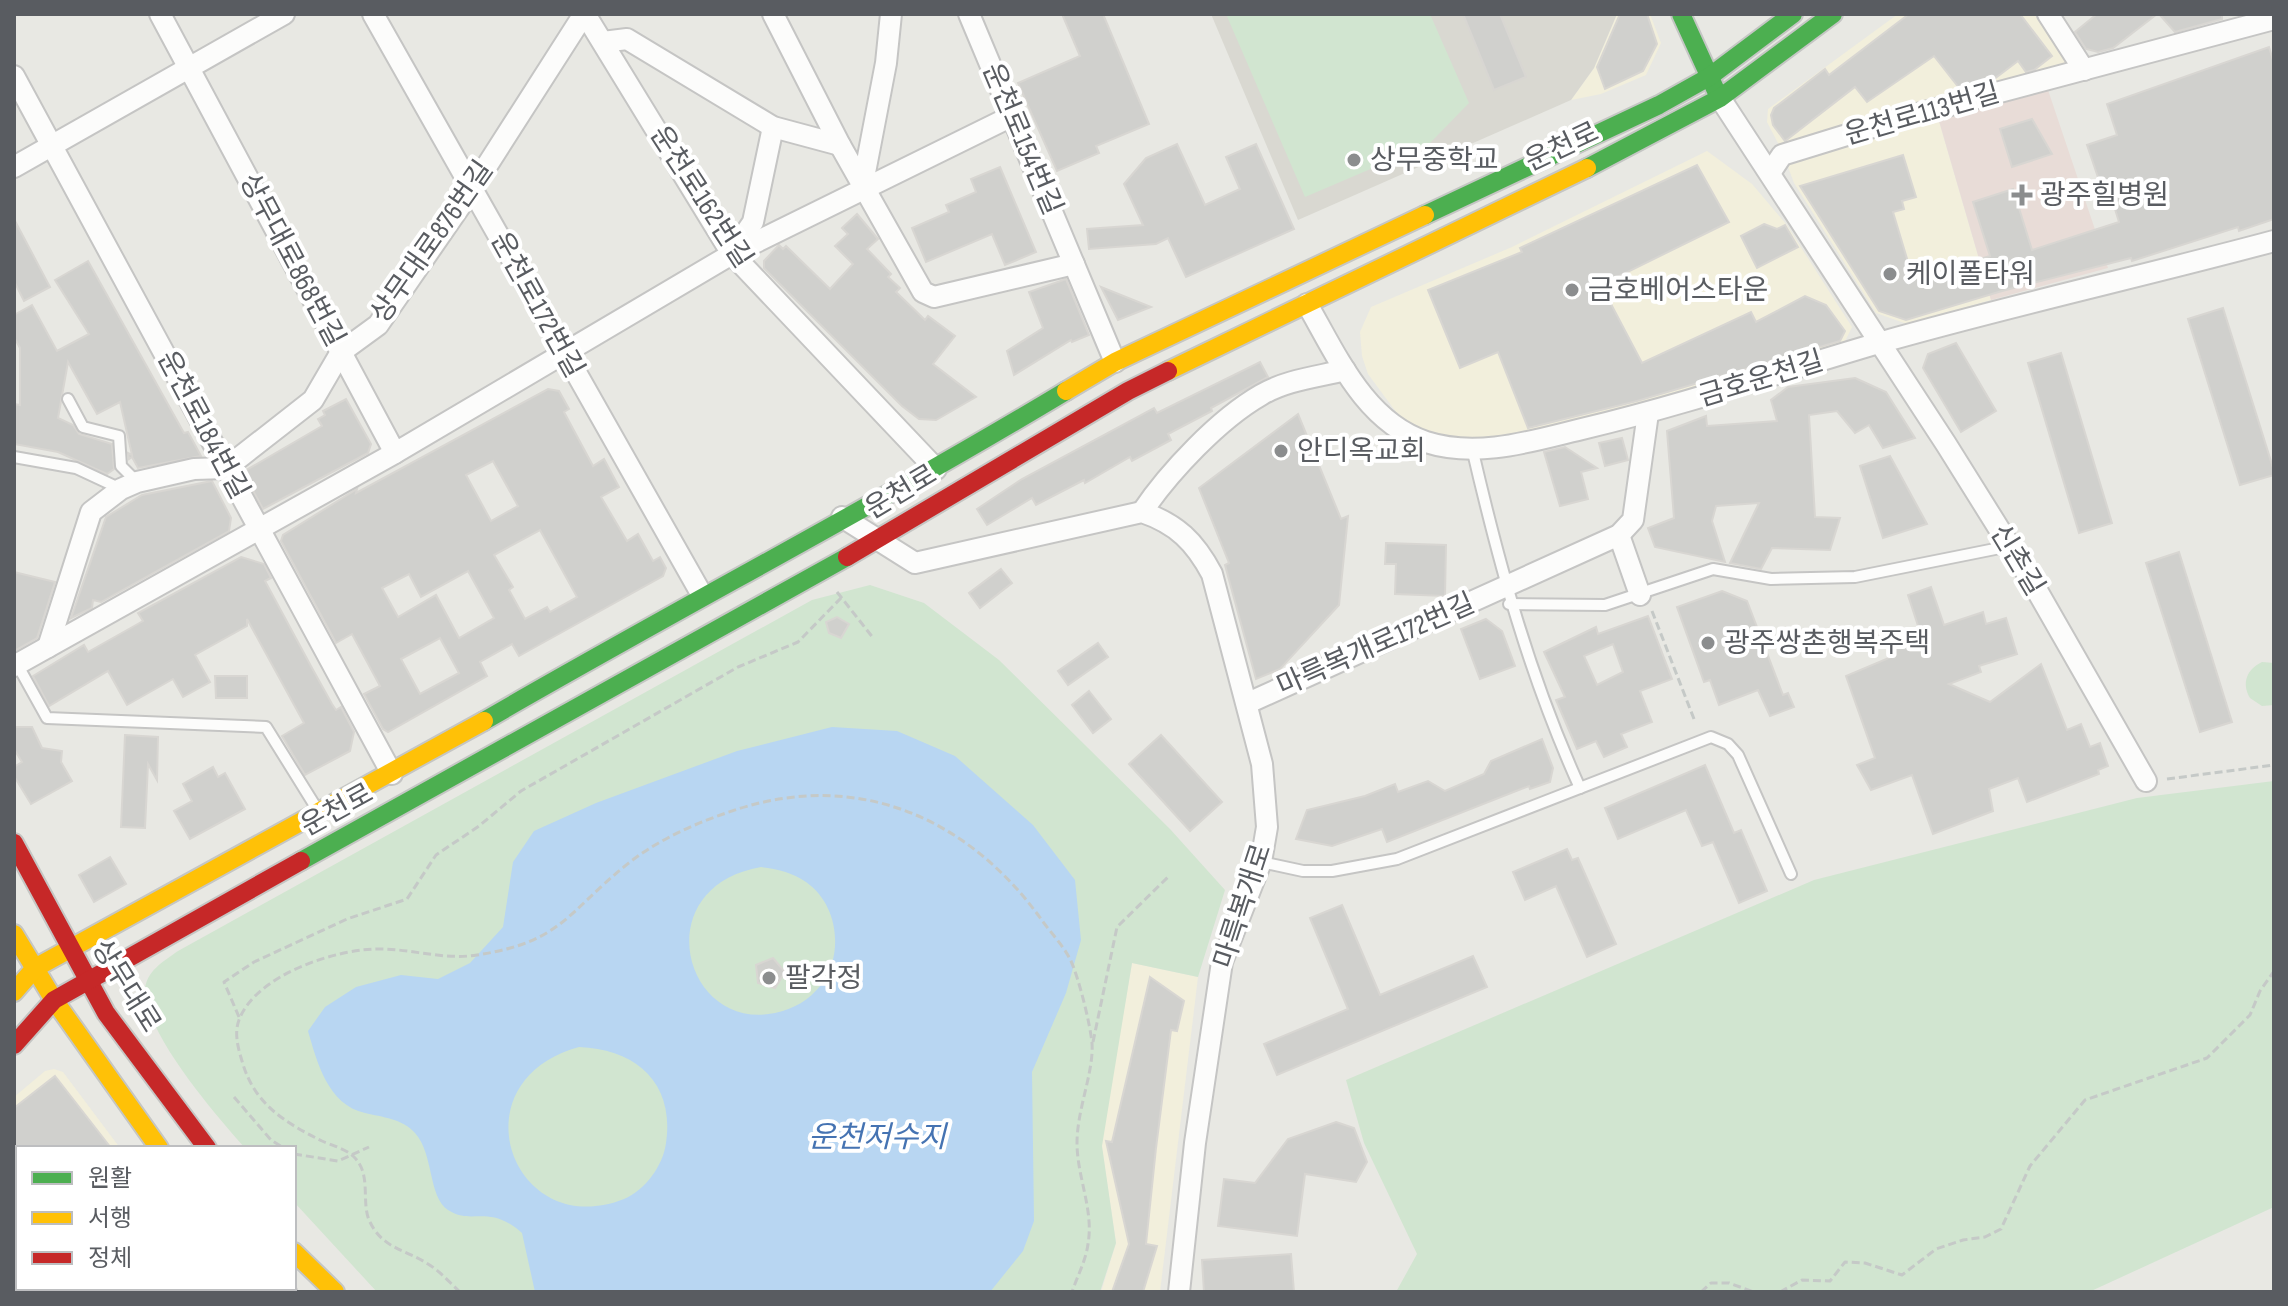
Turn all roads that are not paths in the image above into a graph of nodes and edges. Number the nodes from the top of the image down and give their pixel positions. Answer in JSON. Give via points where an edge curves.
{"nodes":[{"id":1,"x":160,"y":14,"type":"edge"},
{"id":2,"x":284,"y":14,"type":"edge"},
{"id":3,"x":373,"y":14,"type":"edge"},
{"id":4,"x":585,"y":14,"type":"edge"},
{"id":5,"x":773,"y":14,"type":"edge"},
{"id":6,"x":891,"y":14,"type":"edge"},
{"id":7,"x":969,"y":14,"type":"edge"},
{"id":8,"x":1681,"y":14,"type":"edge"},
{"id":9,"x":1793,"y":14,"type":"edge"},
{"id":10,"x":1833,"y":14,"type":"edge"},
{"id":11,"x":2056,"y":17,"type":"edge"},
{"id":12,"x":2274,"y":19,"type":"edge"},
{"id":13,"x":603,"y":42,"type":"junction"},
{"id":14,"x":189,"y":68,"type":"junction"},
{"id":15,"x":2084,"y":70,"type":"junction"},
{"id":16,"x":14,"y":76,"type":"edge"},
{"id":17,"x":1709,"y":77,"type":"junction"},
{"id":18,"x":1720,"y":98,"type":"junction"},
{"id":19,"x":1012,"y":116,"type":"junction"},
{"id":20,"x":773,"y":127,"type":"junction"},
{"id":21,"x":51,"y":145,"type":"junction"},
{"id":22,"x":840,"y":145,"type":"junction"},
{"id":23,"x":14,"y":167,"type":"edge"},
{"id":24,"x":1770,"y":173,"type":"junction"},
{"id":25,"x":862,"y":188,"type":"junction"},
{"id":26,"x":472,"y":189,"type":"junction"},
{"id":27,"x":2274,"y":241,"type":"edge"},
{"id":28,"x":732,"y":254,"type":"junction"},
{"id":29,"x":1074,"y":264,"type":"junction"},
{"id":30,"x":1307,"y":304,"type":"junction"},
{"id":31,"x":1883,"y":342,"type":"junction"},
{"id":32,"x":341,"y":352,"type":"junction"},
{"id":33,"x":565,"y":355,"type":"junction"},
{"id":34,"x":1115,"y":362,"type":"junction"},
{"id":35,"x":1345,"y":370,"type":"junction"},
{"id":36,"x":68,"y":399,"type":"dead end"},
{"id":37,"x":1648,"y":413,"type":"junction"},
{"id":38,"x":1472,"y":448,"type":"junction"},
{"id":39,"x":395,"y":453,"type":"junction"},
{"id":40,"x":14,"y":457,"type":"edge"},
{"id":41,"x":226,"y":468,"type":"junction"},
{"id":42,"x":936,"y":469,"type":"junction"},
{"id":43,"x":129,"y":486,"type":"junction"},
{"id":44,"x":1142,"y":512,"type":"junction"},
{"id":45,"x":842,"y":517,"type":"junction"},
{"id":46,"x":259,"y":529,"type":"junction"},
{"id":47,"x":1619,"y":535,"type":"junction"},
{"id":48,"x":877,"y":539,"type":"junction"},
{"id":49,"x":2010,"y":546,"type":"junction"},
{"id":50,"x":1643,"y":594,"type":"junction"},
{"id":51,"x":702,"y":595,"type":"junction"},
{"id":52,"x":1507,"y":595,"type":"junction"},
{"id":53,"x":48,"y":647,"type":"junction"},
{"id":54,"x":15,"y":665,"type":"edge"},
{"id":55,"x":1248,"y":703,"type":"junction"},
{"id":56,"x":392,"y":774,"type":"junction"},
{"id":57,"x":2146,"y":781,"type":"road end"},
{"id":58,"x":1580,"y":788,"type":"junction"},
{"id":59,"x":320,"y":814,"type":"junction"},
{"id":60,"x":14,"y":843,"type":"edge"},
{"id":61,"x":1261,"y":862,"type":"junction"},
{"id":62,"x":1791,"y":874,"type":"dead end"},
{"id":63,"x":14,"y":934,"type":"edge"},
{"id":64,"x":69,"y":948,"type":"junction"},
{"id":65,"x":35,"y":968,"type":"junction"},
{"id":66,"x":87,"y":980,"type":"junction"},
{"id":67,"x":14,"y":992,"type":"edge"},
{"id":68,"x":54,"y":1000,"type":"junction"},
{"id":69,"x":14,"y":1045,"type":"edge"},
{"id":70,"x":158,"y":1146,"type":"edge"},
{"id":71,"x":205,"y":1146,"type":"edge"},
{"id":72,"x":296,"y":1254,"type":"edge"},
{"id":73,"x":335,"y":1292,"type":"edge"},
{"id":74,"x":1179,"y":1292,"type":"edge"}],
"edges":[{"from":1,"to":14,"type":"street","name":"상무대로868번길"},
{"from":2,"to":14,"type":"street"},
{"from":3,"to":26,"type":"street","name":"운천로172번길"},
{"from":4,"to":13,"type":"street","name":"운천로162번길"},
{"from":4,"to":26,"type":"street","name":"상무대로876번길"},
{"from":5,"to":22,"type":"street"},
{"from":6,"to":25,"type":"street"},
{"from":7,"to":19,"type":"street","name":"운천로154번길"},
{"from":8,"to":17,"type":"street"},
{"from":9,"to":17,"type":"street","name":"운천로"},
{"from":10,"to":18,"type":"street","name":"운천로"},
{"from":11,"to":15,"type":"street"},
{"from":12,"to":15,"type":"street","name":"운천로113번길"},
{"from":13,"to":20,"type":"street","via":[[627,39]]},
{"from":13,"to":28,"type":"street","name":"운천로162번길"},
{"from":14,"to":21,"type":"street"},
{"from":14,"to":32,"type":"street","name":"상무대로868번길"},
{"from":15,"to":24,"type":"street","name":"운천로113번길","via":[[1782,155]]},
{"from":16,"to":21,"type":"street","name":"운천로184번길"},
{"from":17,"to":18,"type":"street"},
{"from":17,"to":34,"type":"street","name":"운천로","via":[[1532,167]]},
{"from":18,"to":24,"type":"street"},
{"from":18,"to":30,"type":"street","name":"운천로"},
{"from":19,"to":25,"type":"street"},
{"from":19,"to":29,"type":"street","name":"운천로154번길"},
{"from":20,"to":22,"type":"street"},
{"from":20,"to":28,"type":"street","via":[[753,222]]},
{"from":21,"to":23,"type":"street"},
{"from":21,"to":41,"type":"street","name":"운천로184번길"},
{"from":22,"to":25,"type":"street"},
{"from":24,"to":31,"type":"street"},
{"from":25,"to":28,"type":"street"},
{"from":25,"to":29,"type":"street","via":[[912,278],[934,297]]},
{"from":26,"to":32,"type":"street","name":"상무대로876번길","via":[[378,325]]},
{"from":26,"to":33,"type":"street","name":"운천로172번길"},
{"from":27,"to":31,"type":"street","name":"금호운천길"},
{"from":28,"to":33,"type":"street"},
{"from":28,"to":42,"type":"street","name":"운천로162번길"},
{"from":29,"to":34,"type":"street","name":"운천로154번길"},
{"from":30,"to":35,"type":"street","name":"금호운천길"},
{"from":30,"to":48,"type":"street","name":"운천로","via":[[1128,391]]},
{"from":31,"to":37,"type":"street","name":"금호운천길"},
{"from":31,"to":49,"type":"street","name":"신촌길"},
{"from":32,"to":39,"type":"street","name":"상무대로868번길"},
{"from":32,"to":41,"type":"street","name":"상무대로876번길","via":[[313,400]]},
{"from":33,"to":39,"type":"street"},
{"from":33,"to":51,"type":"street","name":"운천로172번길"},
{"from":34,"to":42,"type":"street","name":"운천로"},
{"from":35,"to":38,"type":"street","name":"금호운천길","via":[[1371,407],[1407,435],[1430,444]]},
{"from":35,"to":44,"type":"street","via":[[1276,388],[1243,407],[1160,486]]},
{"from":36,"to":43,"type":"lane","via":[[83,427],[119,436]]},
{"from":37,"to":38,"type":"street","name":"금호운천길","via":[[1513,445]]},
{"from":37,"to":47,"type":"street","via":[[1633,520]]},
{"from":38,"to":52,"type":"lane","name":"마륵복개로172번길"},
{"from":39,"to":46,"type":"street"},
{"from":40,"to":43,"type":"lane","via":[[76,468]]},
{"from":41,"to":43,"type":"street","via":[[194,469]]},
{"from":41,"to":46,"type":"street","name":"운천로184번길"},
{"from":42,"to":45,"type":"street","name":"운천로"},
{"from":43,"to":53,"type":"street","via":[[91,512]]},
{"from":44,"to":48,"type":"street","via":[[915,563]]},
{"from":44,"to":55,"type":"street","name":"마륵복개로","via":[[1177,527],[1200,551],[1212,574]]},
{"from":45,"to":48,"type":"street"},
{"from":45,"to":51,"type":"street","name":"운천로"},
{"from":46,"to":53,"type":"street"},
{"from":46,"to":56,"type":"street","name":"운천로184번길"},
{"from":47,"to":50,"type":"street"},
{"from":47,"to":52,"type":"street","name":"마륵복개로172번길"},
{"from":48,"to":66,"type":"street","name":"운천로"},
{"from":49,"to":50,"type":"lane","via":[[1855,577],[1771,579],[1713,569]]},
{"from":49,"to":57,"type":"street","name":"신촌길"},
{"from":50,"to":52,"type":"lane","via":[[1605,605]]},
{"from":51,"to":56,"type":"street","name":"운천로"},
{"from":52,"to":55,"type":"street","name":"마륵복개로172번길"},
{"from":52,"to":58,"type":"lane","name":"마륵복개로172번길"},
{"from":53,"to":54,"type":"street"},
{"from":54,"to":59,"type":"lane","name":"운천로","via":[[47,718],[266,727]]},
{"from":55,"to":61,"type":"street","name":"마륵복개로","via":[[1267,797]]},
{"from":56,"to":59,"type":"street","name":"운천로"},
{"from":58,"to":61,"type":"lane","via":[[1397,859],[1332,871]]},
{"from":58,"to":62,"type":"lane","via":[[1711,737],[1738,755]]},
{"from":59,"to":64,"type":"street","name":"운천로"},
{"from":60,"to":64,"type":"street","name":"상무대로"},
{"from":61,"to":74,"type":"street","name":"마륵복개로","via":[[1222,962]]},
{"from":63,"to":65,"type":"street"},
{"from":64,"to":65,"type":"street","name":"운천로"},
{"from":64,"to":66,"type":"street","name":"상무대로"},
{"from":65,"to":67,"type":"street","name":"운천로"},
{"from":65,"to":68,"type":"street"},
{"from":66,"to":68,"type":"street","name":"운천로"},
{"from":66,"to":71,"type":"street","name":"상무대로","via":[[132,1050]]},
{"from":68,"to":69,"type":"street","name":"운천로"},
{"from":68,"to":70,"type":"street"},
{"from":72,"to":73,"type":"street"}]}
